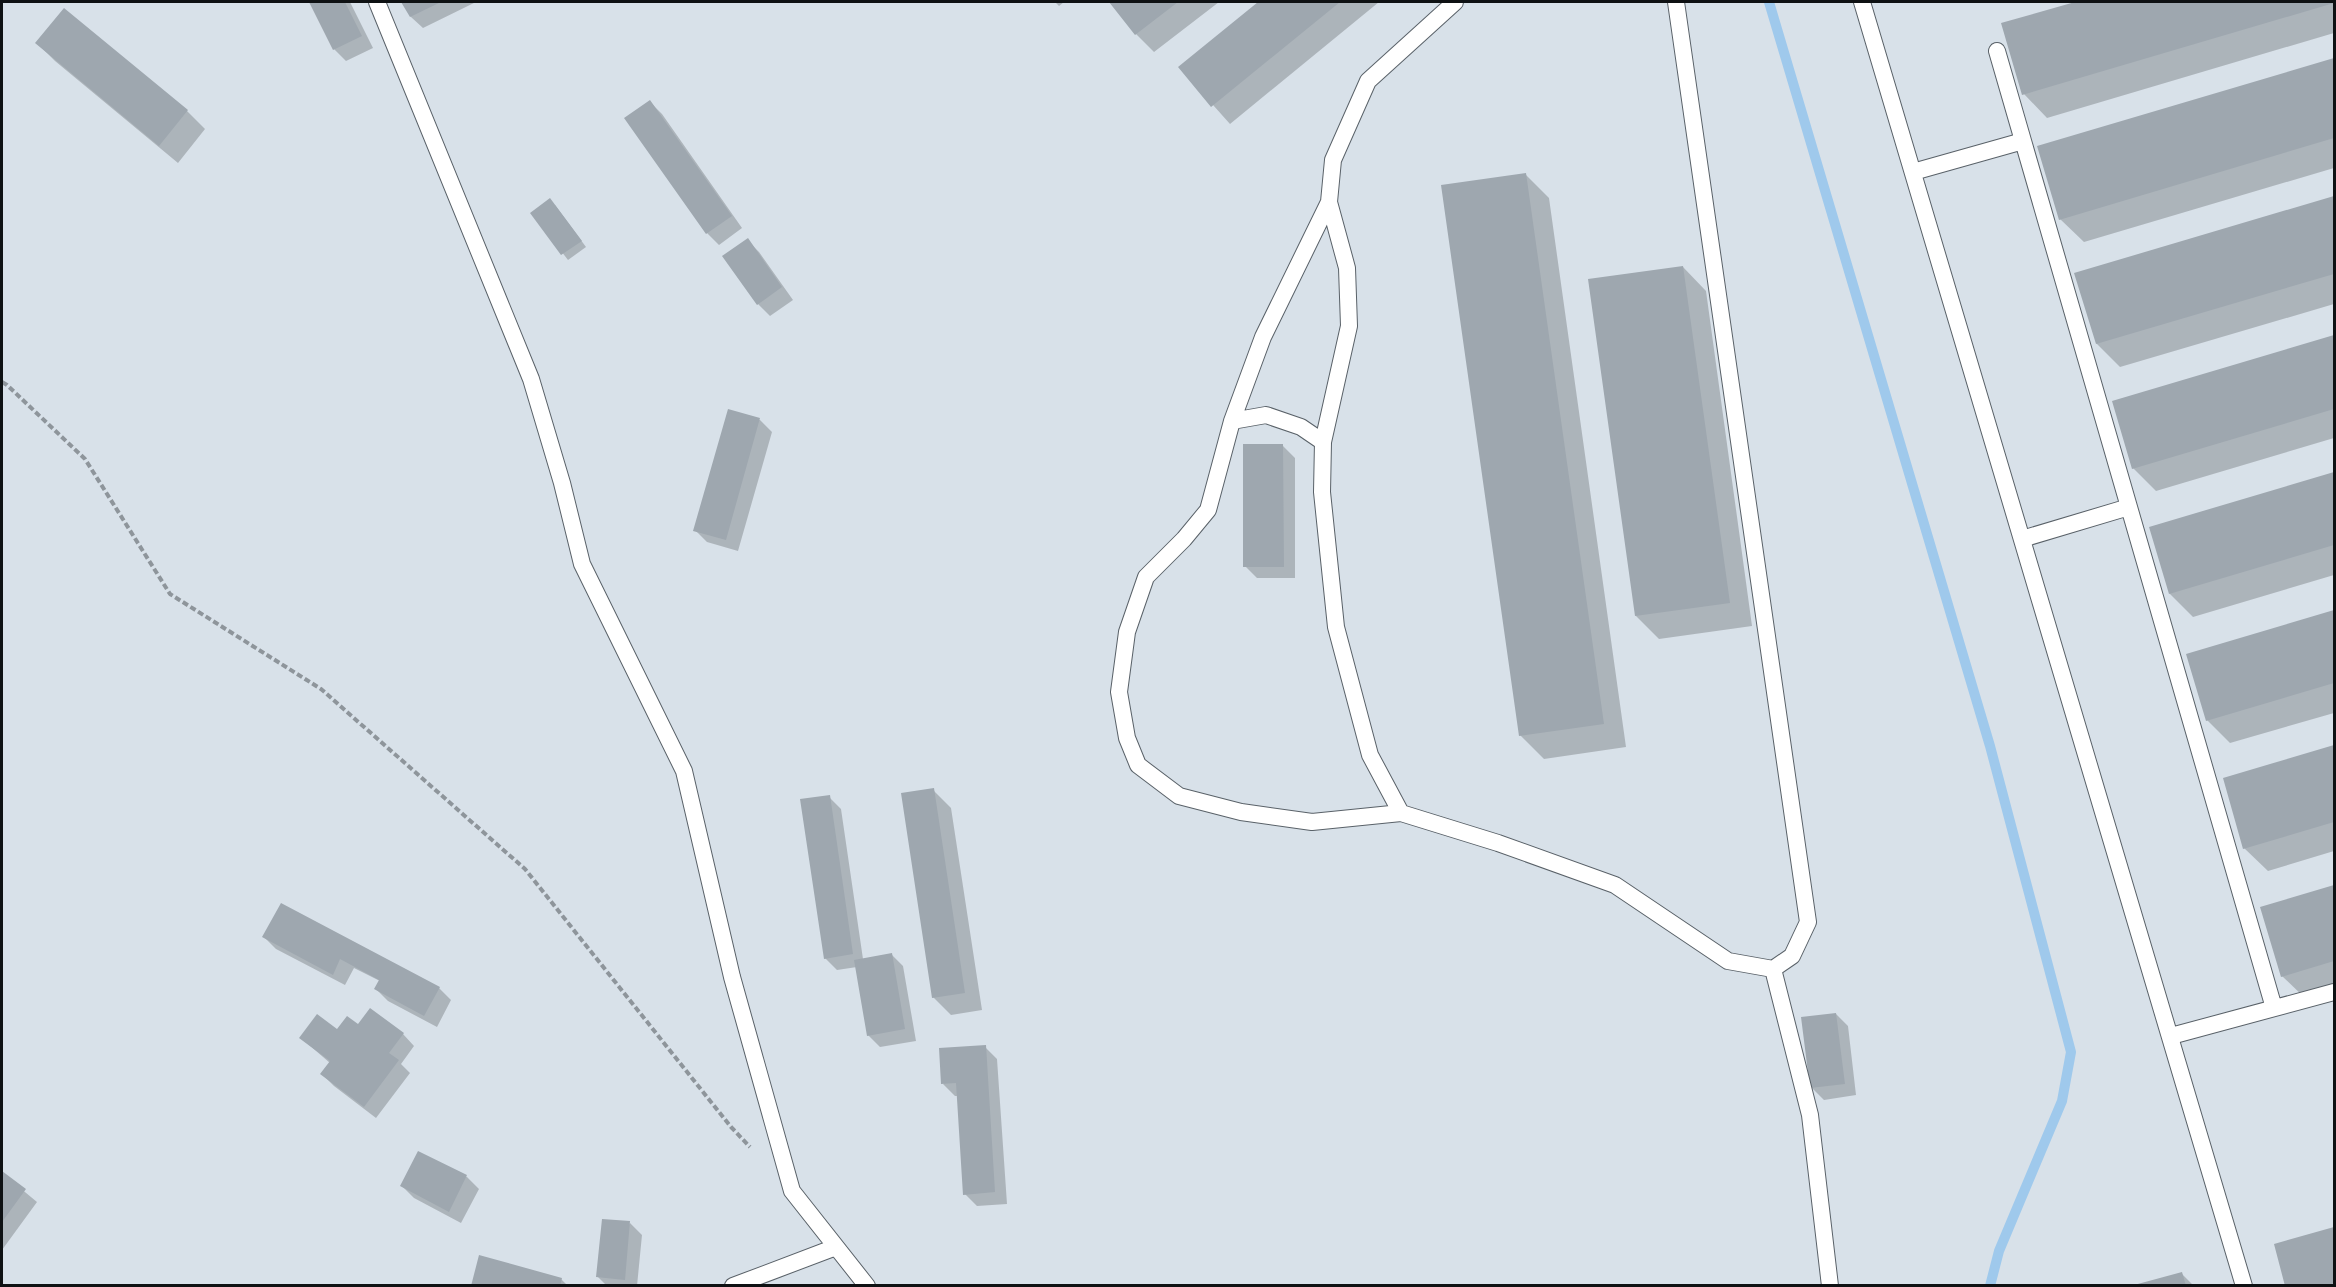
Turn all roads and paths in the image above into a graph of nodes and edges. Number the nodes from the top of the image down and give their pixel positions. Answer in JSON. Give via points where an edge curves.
{"nodes":[{"id":1,"x":377,"y":2,"type":"edge"},
{"id":2,"x":1455,"y":2,"type":"edge"},
{"id":3,"x":1676,"y":2,"type":"edge"},
{"id":4,"x":1862,"y":2,"type":"edge"},
{"id":5,"x":1997,"y":51,"type":"dead end"},
{"id":6,"x":2023,"y":141,"type":"junction"},
{"id":7,"x":1913,"y":172,"type":"junction"},
{"id":8,"x":1329,"y":202,"type":"junction"},
{"id":9,"x":2,"y":382,"type":"edge"},
{"id":10,"x":1232,"y":421,"type":"junction"},
{"id":11,"x":1323,"y":442,"type":"junction"},
{"id":12,"x":2129,"y":507,"type":"junction"},
{"id":13,"x":2022,"y":539,"type":"junction"},
{"id":14,"x":1401,"y":813,"type":"junction"},
{"id":15,"x":1773,"y":969,"type":"junction"},
{"id":16,"x":2334,"y":992,"type":"edge"},
{"id":17,"x":2274,"y":1008,"type":"junction"},
{"id":18,"x":2171,"y":1036,"type":"junction"},
{"id":19,"x":754,"y":1151,"type":"dead end"},
{"id":20,"x":836,"y":1247,"type":"junction"},
{"id":21,"x":733,"y":1286,"type":"edge"},
{"id":22,"x":867,"y":1286,"type":"edge"},
{"id":23,"x":1830,"y":1286,"type":"edge"},
{"id":24,"x":2244,"y":1286,"type":"edge"}],
"edges":[{"from":1,"to":20,"type":"lane","via":[[531,379],[582,564],[684,771],[732,977],[792,1191]]},
{"from":2,"to":8,"type":"lane","via":[[1368,81],[1333,160]]},
{"from":3,"to":15,"type":"lane","via":[[1808,922],[1792,956]]},
{"from":4,"to":7,"type":"lane"},
{"from":5,"to":6,"type":"lane"},
{"from":6,"to":7,"type":"lane"},
{"from":6,"to":12,"type":"lane"},
{"from":7,"to":13,"type":"lane"},
{"from":8,"to":10,"type":"lane","via":[[1263,337]]},
{"from":8,"to":11,"type":"lane","via":[[1347,268],[1349,326]]},
{"from":9,"to":19,"type":"path","via":[[85,459],[170,594],[321,689],[525,869]]},
{"from":10,"to":11,"type":"lane","via":[[1266,415],[1301,427]]},
{"from":10,"to":14,"type":"lane","via":[[1208,510],[1146,577],[1127,632],[1119,692],[1127,738],[1138,765],[1179,796],[1240,812],[1312,822]]},
{"from":11,"to":14,"type":"lane","via":[[1323,492],[1336,627],[1370,755]]},
{"from":12,"to":13,"type":"lane"},
{"from":12,"to":17,"type":"lane"},
{"from":13,"to":18,"type":"lane"},
{"from":14,"to":15,"type":"lane","via":[[1615,885],[1728,961]]},
{"from":15,"to":23,"type":"lane","via":[[1810,1115]]},
{"from":16,"to":17,"type":"lane"},
{"from":17,"to":18,"type":"lane"},
{"from":18,"to":24,"type":"lane"},
{"from":20,"to":21,"type":"lane"},
{"from":20,"to":22,"type":"lane"}]}
